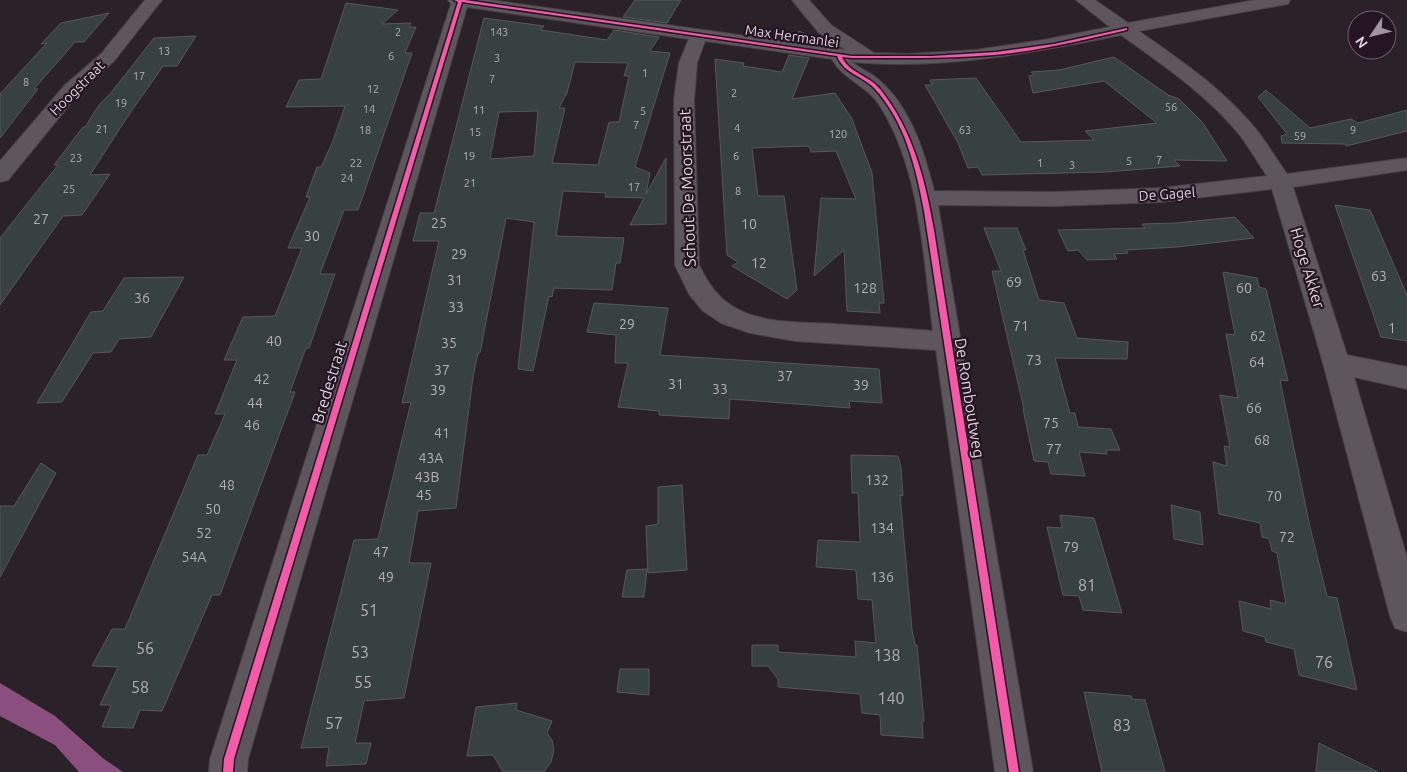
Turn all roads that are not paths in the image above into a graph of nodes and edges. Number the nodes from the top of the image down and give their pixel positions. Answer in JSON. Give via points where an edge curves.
{"nodes":[{"id":1,"x":154,"y":0,"type":"edge"},
{"id":2,"x":456,"y":0,"type":"edge"},
{"id":3,"x":800,"y":0,"type":"edge"},
{"id":4,"x":1084,"y":0,"type":"edge"},
{"id":5,"x":1282,"y":0,"type":"edge"},
{"id":6,"x":460,"y":1,"type":"edge"},
{"id":7,"x":825,"y":29,"type":"junction"},
{"id":8,"x":1125,"y":29,"type":"junction"},
{"id":9,"x":699,"y":36,"type":"junction"},
{"id":10,"x":819,"y":52,"type":"junction"},
{"id":11,"x":839,"y":55,"type":"junction"},
{"id":12,"x":870,"y":58,"type":"junction"},
{"id":13,"x":875,"y":86,"type":"junction"},
{"id":14,"x":1407,"y":164,"type":"edge"},
{"id":15,"x":0,"y":175,"type":"edge"},
{"id":16,"x":1281,"y":182,"type":"junction"},
{"id":17,"x":925,"y":198,"type":"junction"},
{"id":18,"x":948,"y":342,"type":"junction"},
{"id":19,"x":1336,"y":363,"type":"junction"},
{"id":20,"x":1407,"y":378,"type":"edge"},
{"id":21,"x":1407,"y":616,"type":"edge"},
{"id":22,"x":228,"y":772,"type":"edge"},
{"id":23,"x":1014,"y":772,"type":"edge"}],
"edges":[{"from":1,"to":15,"type":"street","name":"Hoogstraat","via":[[108,57],[72,89]]},
{"from":2,"to":6,"type":"street","name":"Max Hermanlei"},
{"from":3,"to":7,"type":"street"},
{"from":4,"to":8,"type":"street","name":"Hoge Akker"},
{"from":5,"to":8,"type":"street","name":"Max Hermanlei"},
{"from":6,"to":9,"type":"street","name":"Max Hermanlei"},
{"from":6,"to":22,"type":"street","name":"Bredestraat","via":[[229,759]]},
{"from":7,"to":10,"type":"street"},
{"from":7,"to":12,"type":"street"},
{"from":8,"to":12,"type":"street","name":"Max Hermanlei","via":[[1013,51]]},
{"from":8,"to":16,"type":"street","name":"Hoge Akker","via":[[1189,75],[1229,111],[1247,131]]},
{"from":9,"to":10,"type":"street","name":"Max Hermanlei"},
{"from":9,"to":18,"type":"street","name":"Schout De Moorstraat","via":[[688,62],[684,100],[684,164],[687,265],[704,296],[735,319],[772,330]]},
{"from":10,"to":11,"type":"street","name":"Max Hermanlei"},
{"from":11,"to":12,"type":"street","name":"Max Hermanlei"},
{"from":11,"to":13,"type":"street","name":"De Romboutweg","via":[[845,65]]},
{"from":12,"to":13,"type":"street","name":"De Romboutweg"},
{"from":13,"to":17,"type":"street","name":"De Romboutweg","via":[[901,124],[910,144]]},
{"from":14,"to":16,"type":"street","name":"De Gagel"},
{"from":16,"to":17,"type":"street","name":"De Gagel","via":[[1161,195],[1055,199]]},
{"from":16,"to":19,"type":"street","name":"Hoge Akker"},
{"from":17,"to":18,"type":"street","name":"De Romboutweg"},
{"from":18,"to":23,"type":"street","name":"De Romboutweg"},
{"from":19,"to":20,"type":"street"},
{"from":19,"to":21,"type":"street","name":"Hoge Akker"}]}
